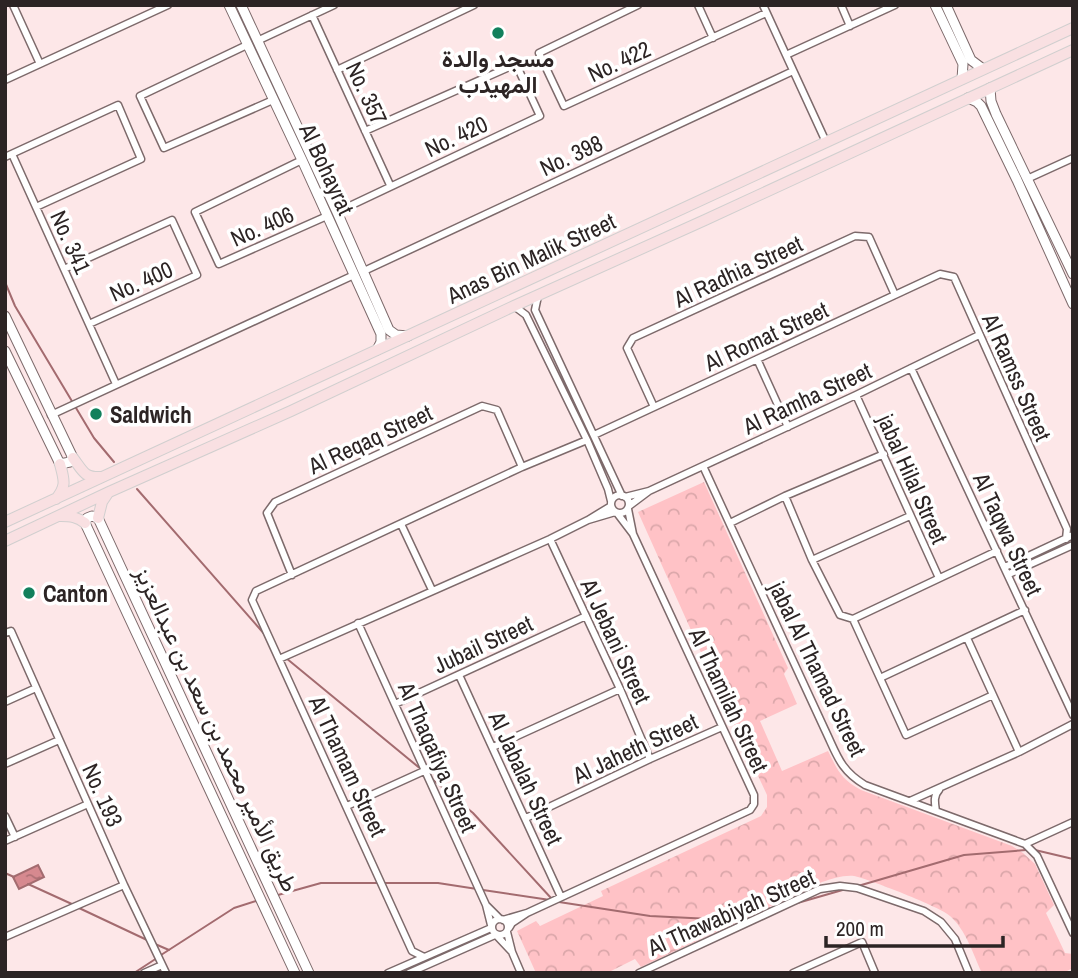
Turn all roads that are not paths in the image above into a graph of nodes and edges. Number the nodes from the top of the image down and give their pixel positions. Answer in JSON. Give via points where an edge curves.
{"nodes":[{"id":1,"x":13,"y":5,"type":"edge"},
{"id":2,"x":168,"y":5,"type":"edge"},
{"id":3,"x":229,"y":5,"type":"edge"},
{"id":4,"x":241,"y":5,"type":"edge"},
{"id":5,"x":334,"y":5,"type":"edge"},
{"id":6,"x":474,"y":5,"type":"edge"},
{"id":7,"x":638,"y":5,"type":"edge"},
{"id":8,"x":698,"y":5,"type":"edge"},
{"id":9,"x":762,"y":5,"type":"edge"},
{"id":10,"x":841,"y":5,"type":"edge"},
{"id":11,"x":895,"y":5,"type":"edge"},
{"id":12,"x":935,"y":5,"type":"edge"},
{"id":13,"x":946,"y":5,"type":"edge"},
{"id":14,"x":155,"y":8,"type":"edge"},
{"id":15,"x":766,"y":13,"type":"junction"},
{"id":16,"x":312,"y":15,"type":"junction"},
{"id":17,"x":850,"y":26,"type":"junction"},
{"id":18,"x":1073,"y":29,"type":"edge"},
{"id":19,"x":713,"y":37,"type":"junction"},
{"id":20,"x":257,"y":41,"type":"junction"},
{"id":21,"x":247,"y":46,"type":"junction"},
{"id":22,"x":960,"y":47,"type":"junction"},
{"id":23,"x":1073,"y":50,"type":"edge"},
{"id":24,"x":786,"y":55,"type":"junction"},
{"id":25,"x":40,"y":64,"type":"junction"},
{"id":26,"x":337,"y":69,"type":"junction"},
{"id":27,"x":984,"y":69,"type":"junction"},
{"id":28,"x":793,"y":71,"type":"junction"},
{"id":29,"x":962,"y":79,"type":"junction"},
{"id":30,"x":5,"y":80,"type":"edge"},
{"id":31,"x":990,"y":88,"type":"junction"},
{"id":32,"x":968,"y":98,"type":"junction"},
{"id":33,"x":273,"y":100,"type":"junction"},
{"id":34,"x":992,"y":116,"type":"junction"},
{"id":35,"x":365,"y":131,"type":"junction"},
{"id":36,"x":826,"y":142,"type":"junction"},
{"id":37,"x":8,"y":155,"type":"edge"},
{"id":38,"x":1073,"y":158,"type":"edge"},
{"id":39,"x":302,"y":160,"type":"junction"},
{"id":40,"x":1027,"y":178,"type":"junction"},
{"id":41,"x":390,"y":185,"type":"junction"},
{"id":42,"x":696,"y":203,"type":"junction"},
{"id":43,"x":36,"y":207,"type":"junction"},
{"id":44,"x":332,"y":214,"type":"junction"},
{"id":45,"x":705,"y":220,"type":"junction"},
{"id":46,"x":649,"y":224,"type":"junction"},
{"id":47,"x":657,"y":242,"type":"junction"},
{"id":48,"x":64,"y":270,"type":"junction"},
{"id":49,"x":359,"y":273,"type":"junction"},
{"id":50,"x":1073,"y":274,"type":"edge"},
{"id":51,"x":954,"y":277,"type":"joint"},
{"id":52,"x":895,"y":295,"type":"junction"},
{"id":53,"x":538,"y":296,"type":"junction"},
{"id":54,"x":1073,"y":304,"type":"edge"},
{"id":55,"x":514,"y":306,"type":"junction"},
{"id":56,"x":5,"y":316,"type":"edge"},
{"id":57,"x":379,"y":319,"type":"junction"},
{"id":58,"x":89,"y":324,"type":"junction"},
{"id":59,"x":979,"y":335,"type":"junction"},
{"id":60,"x":408,"y":336,"type":"junction"},
{"id":61,"x":377,"y":350,"type":"junction"},
{"id":62,"x":5,"y":351,"type":"edge"},
{"id":63,"x":758,"y":359,"type":"junction"},
{"id":64,"x":911,"y":368,"type":"junction"},
{"id":65,"x":116,"y":384,"type":"junction"},
{"id":66,"x":856,"y":395,"type":"junction"},
{"id":67,"x":654,"y":407,"type":"junction"},
{"id":68,"x":51,"y":415,"type":"junction"},
{"id":69,"x":788,"y":427,"type":"junction"},
{"id":70,"x":594,"y":435,"type":"junction"},
{"id":71,"x":587,"y":440,"type":"junction"},
{"id":72,"x":884,"y":454,"type":"junction"},
{"id":73,"x":73,"y":458,"type":"junction"},
{"id":74,"x":60,"y":464,"type":"junction"},
{"id":75,"x":703,"y":466,"type":"junction"},
{"id":76,"x":522,"y":467,"type":"junction"},
{"id":77,"x":106,"y":476,"type":"junction"},
{"id":78,"x":649,"y":491,"type":"junction"},
{"id":79,"x":109,"y":492,"type":"junction"},
{"id":80,"x":624,"y":496,"type":"junction"},
{"id":81,"x":785,"y":496,"type":"junction"},
{"id":82,"x":55,"y":499,"type":"junction"},
{"id":83,"x":628,"y":507,"type":"junction"},
{"id":84,"x":613,"y":508,"type":"junction"},
{"id":85,"x":909,"y":516,"type":"junction"},
{"id":86,"x":57,"y":517,"type":"junction"},
{"id":87,"x":98,"y":518,"type":"junction"},
{"id":88,"x":5,"y":522,"type":"edge"},
{"id":89,"x":85,"y":523,"type":"junction"},
{"id":90,"x":730,"y":523,"type":"junction"},
{"id":91,"x":401,"y":524,"type":"junction"},
{"id":92,"x":633,"y":534,"type":"junction"},
{"id":93,"x":1070,"y":534,"type":"edge"},
{"id":94,"x":550,"y":539,"type":"junction"},
{"id":95,"x":5,"y":541,"type":"edge"},
{"id":96,"x":1073,"y":545,"type":"edge"},
{"id":97,"x":997,"y":551,"type":"junction"},
{"id":98,"x":812,"y":560,"type":"junction"},
{"id":99,"x":1007,"y":571,"type":"junction"},
{"id":100,"x":292,"y":575,"type":"junction"},
{"id":101,"x":939,"y":578,"type":"junction"},
{"id":102,"x":432,"y":590,"type":"junction"},
{"id":103,"x":1025,"y":610,"type":"junction"},
{"id":104,"x":586,"y":616,"type":"junction"},
{"id":105,"x":853,"y":619,"type":"junction"},
{"id":106,"x":358,"y":623,"type":"junction"},
{"id":107,"x":8,"y":632,"type":"edge"},
{"id":108,"x":967,"y":638,"type":"junction"},
{"id":109,"x":279,"y":659,"type":"junction"},
{"id":110,"x":459,"y":675,"type":"junction"},
{"id":111,"x":880,"y":678,"type":"junction"},
{"id":112,"x":36,"y":688,"type":"junction"},
{"id":113,"x":620,"y":689,"type":"junction"},
{"id":114,"x":993,"y":695,"type":"junction"},
{"id":115,"x":5,"y":702,"type":"edge"},
{"id":116,"x":395,"y":704,"type":"junction"},
{"id":117,"x":1073,"y":715,"type":"edge"},
{"id":118,"x":1073,"y":724,"type":"edge"},
{"id":119,"x":722,"y":727,"type":"junction"},
{"id":120,"x":59,"y":740,"type":"junction"},
{"id":121,"x":493,"y":747,"type":"junction"},
{"id":122,"x":1019,"y":752,"type":"junction"},
{"id":123,"x":650,"y":759,"type":"junction"},
{"id":124,"x":5,"y":764,"type":"edge"},
{"id":125,"x":424,"y":771,"type":"junction"},
{"id":126,"x":942,"y":787,"type":"junction"},
{"id":127,"x":910,"y":802,"type":"junction"},
{"id":128,"x":88,"y":804,"type":"junction"},
{"id":129,"x":347,"y":806,"type":"junction"},
{"id":130,"x":936,"y":811,"type":"junction"},
{"id":131,"x":5,"y":816,"type":"edge"},
{"id":132,"x":526,"y":818,"type":"junction"},
{"id":133,"x":1073,"y":822,"type":"edge"},
{"id":134,"x":15,"y":836,"type":"junction"},
{"id":135,"x":5,"y":841,"type":"edge"},
{"id":136,"x":1025,"y":844,"type":"junction"},
{"id":137,"x":124,"y":885,"type":"junction"},
{"id":138,"x":561,"y":897,"type":"junction"},
{"id":139,"x":486,"y":905,"type":"junction"},
{"id":140,"x":527,"y":913,"type":"junction"},
{"id":141,"x":502,"y":919,"type":"junction"},
{"id":142,"x":494,"y":931,"type":"junction"},
{"id":143,"x":507,"y":931,"type":"junction"},
{"id":144,"x":1073,"y":933,"type":"edge"},
{"id":145,"x":485,"y":935,"type":"junction"},
{"id":146,"x":5,"y":937,"type":"edge"},
{"id":147,"x":412,"y":951,"type":"junction"},
{"id":148,"x":512,"y":952,"type":"junction"},
{"id":149,"x":424,"y":957,"type":"junction"},
{"id":150,"x":406,"y":964,"type":"junction"},
{"id":151,"x":162,"y":965,"type":"junction"},
{"id":152,"x":423,"y":970,"type":"edge"},
{"id":153,"x":145,"y":973,"type":"edge"},
{"id":154,"x":166,"y":973,"type":"edge"},
{"id":155,"x":295,"y":973,"type":"edge"},
{"id":156,"x":309,"y":973,"type":"edge"},
{"id":157,"x":388,"y":973,"type":"edge"},
{"id":158,"x":409,"y":973,"type":"edge"},
{"id":159,"x":521,"y":973,"type":"edge"},
{"id":160,"x":639,"y":973,"type":"edge"},
{"id":161,"x":793,"y":973,"type":"edge"},
{"id":162,"x":875,"y":973,"type":"edge"},
{"id":163,"x":970,"y":973,"type":"edge"}],
"edges":[{"from":1,"to":25,"type":"street"},
{"from":2,"to":14,"type":"street"},
{"from":3,"to":21,"type":"main road","name":"Al Bohayrat"},
{"from":4,"to":20,"type":"main road","name":"Al Bohayrat"},
{"from":5,"to":16,"type":"street"},
{"from":6,"to":26,"type":"street"},
{"from":7,"to":19,"type":"street","name":"No. 422","via":[[539,53],[564,106]]},
{"from":8,"to":19,"type":"street"},
{"from":9,"to":15,"type":"street"},
{"from":10,"to":17,"type":"street"},
{"from":11,"to":17,"type":"street"},
{"from":12,"to":22,"type":"main road"},
{"from":13,"to":22,"type":"main road"},
{"from":14,"to":25,"type":"street"},
{"from":15,"to":19,"type":"street","name":"No. 422"},
{"from":15,"to":24,"type":"street"},
{"from":16,"to":20,"type":"street"},
{"from":16,"to":26,"type":"street","name":"No. 357"},
{"from":17,"to":24,"type":"street"},
{"from":18,"to":27,"type":"main road","name":"Anas Bin Malik Street"},
{"from":20,"to":44,"type":"main road","name":"Al Bohayrat"},
{"from":21,"to":33,"type":"main road","name":"Al Bohayrat"},
{"from":21,"to":33,"type":"street","via":[[140,96],[164,148]]},
{"from":22,"to":27,"type":"main road"},
{"from":22,"to":29,"type":"main road"},
{"from":23,"to":31,"type":"main road","name":"Anas Bin Malik Street"},
{"from":24,"to":28,"type":"street"},
{"from":25,"to":30,"type":"street"},
{"from":26,"to":35,"type":"street","name":"No. 357"},
{"from":27,"to":29,"type":"main road","name":"Anas Bin Malik Street"},
{"from":28,"to":36,"type":"street"},
{"from":28,"to":49,"type":"street","name":"No. 398"},
{"from":29,"to":36,"type":"main road","name":"Anas Bin Malik Street"},
{"from":31,"to":32,"type":"main road","name":"Anas Bin Malik Street"},
{"from":31,"to":34,"type":"main road"},
{"from":32,"to":34,"type":"main road"},
{"from":32,"to":45,"type":"main road","name":"Anas Bin Malik Street"},
{"from":33,"to":39,"type":"main road","name":"Al Bohayrat"},
{"from":34,"to":40,"type":"main road"},
{"from":34,"to":54,"type":"main road"},
{"from":35,"to":41,"type":"street","name":"No. 357"},
{"from":35,"to":41,"type":"street","name":"No. 420","via":[[516,64],[540,116]]},
{"from":36,"to":42,"type":"main road","name":"Anas Bin Malik Street"},
{"from":37,"to":43,"type":"street","name":"No. 341"},
{"from":37,"to":43,"type":"street","via":[[118,105],[141,159]]},
{"from":38,"to":40,"type":"street"},
{"from":39,"to":44,"type":"main road","name":"Al Bohayrat"},
{"from":39,"to":44,"type":"street","name":"No. 406","via":[[195,212],[219,264]]},
{"from":40,"to":50,"type":"main road"},
{"from":41,"to":44,"type":"street","name":"No. 420"},
{"from":42,"to":45,"type":"main road","via":[[694,213]]},
{"from":42,"to":46,"type":"main road","name":"Anas Bin Malik Street"},
{"from":43,"to":48,"type":"street","name":"No. 341"},
{"from":44,"to":49,"type":"main road","name":"Al Bohayrat"},
{"from":45,"to":47,"type":"main road","name":"Anas Bin Malik Street"},
{"from":46,"to":47,"type":"main road","via":[[660,230]]},
{"from":46,"to":60,"type":"main road","name":"Anas Bin Malik Street"},
{"from":47,"to":53,"type":"main road","name":"Anas Bin Malik Street"},
{"from":48,"to":58,"type":"street","name":"No. 341"},
{"from":48,"to":58,"type":"street","name":"No. 400","via":[[172,220],[197,275]]},
{"from":49,"to":57,"type":"main road","name":"Al Bohayrat"},
{"from":49,"to":65,"type":"street","name":"No. 398"},
{"from":51,"to":52,"type":"street","name":"Al Romat Street","via":[[940,274]]},
{"from":51,"to":59,"type":"street","name":"Al Ramss Street"},
{"from":52,"to":63,"type":"street","name":"Al Romat Street"},
{"from":52,"to":67,"type":"street","name":"Al Radhia Street","via":[[869,236],[855,236],[633,338],[627,348]]},
{"from":53,"to":55,"type":"main road","name":"Anas Bin Malik Street"},
{"from":53,"to":70,"type":"street","via":[[535,310]]},
{"from":55,"to":71,"type":"street","via":[[526,315]]},
{"from":55,"to":79,"type":"main road","name":"Anas Bin Malik Street"},
{"from":56,"to":68,"type":"main road"},
{"from":57,"to":60,"type":"main road","name":"Al Bohayrat","via":[[396,335]]},
{"from":57,"to":61,"type":"main road","name":"Al Bohayrat"},
{"from":58,"to":65,"type":"street","name":"No. 341"},
{"from":59,"to":64,"type":"street","name":"Al Ramha Street"},
{"from":59,"to":93,"type":"street","name":"Al Ramss Street"},
{"from":60,"to":61,"type":"main road","name":"Anas Bin Malik Street"},
{"from":61,"to":77,"type":"main road","name":"Anas Bin Malik Street"},
{"from":62,"to":74,"type":"main road"},
{"from":63,"to":67,"type":"street","name":"Al Romat Street"},
{"from":63,"to":69,"type":"street"},
{"from":64,"to":66,"type":"street","name":"Al Ramha Street"},
{"from":64,"to":97,"type":"street","name":"Al Taqwa Street"},
{"from":65,"to":68,"type":"street","name":"No. 398"},
{"from":66,"to":69,"type":"street","name":"Al Ramha Street"},
{"from":66,"to":72,"type":"street","name":"jabal Hilal Street"},
{"from":67,"to":70,"type":"street","name":"Al Romat Street"},
{"from":68,"to":73,"type":"main road"},
{"from":69,"to":75,"type":"street","name":"Al Ramha Street"},
{"from":70,"to":80,"type":"street"},
{"from":71,"to":76,"type":"street"},
{"from":71,"to":84,"type":"street"},
{"from":72,"to":81,"type":"street"},
{"from":72,"to":85,"type":"street","name":"jabal Hilal Street"},
{"from":73,"to":74,"type":"main road"},
{"from":73,"to":77,"type":"main road","via":[[86,475]]},
{"from":74,"to":82,"type":"main road","via":[[65,484]]},
{"from":75,"to":78,"type":"street","name":"Al Ramha Street"},
{"from":75,"to":90,"type":"street","name":"jabal Al Thamad Street"},
{"from":76,"to":91,"type":"street"},
{"from":76,"to":100,"type":"street","name":"Al Reqaq Street","via":[[497,410],[482,406],[275,502],[267,513]]},
{"from":77,"to":82,"type":"main road","name":"Anas Bin Malik Street"},
{"from":78,"to":80,"type":"street"},
{"from":78,"to":83,"type":"street"},
{"from":79,"to":86,"type":"main road","name":"Anas Bin Malik Street"},
{"from":79,"to":87,"type":"main road"},
{"from":80,"to":83,"type":"street"},
{"from":80,"to":84,"type":"street","via":[[616,496]]},
{"from":81,"to":90,"type":"street"},
{"from":81,"to":98,"type":"street"},
{"from":82,"to":88,"type":"main road","name":"Anas Bin Malik Street"},
{"from":83,"to":84,"type":"street","via":[[622,513]]},
{"from":83,"to":92,"type":"street"},
{"from":84,"to":92,"type":"street"},
{"from":84,"to":94,"type":"street"},
{"from":85,"to":98,"type":"street"},
{"from":85,"to":101,"type":"street","name":"jabal Hilal Street"},
{"from":86,"to":89,"type":"main road","via":[[79,518]]},
{"from":86,"to":95,"type":"main road","name":"Anas Bin Malik Street"},
{"from":87,"to":89,"type":"main road","via":[[92,516]]},
{"from":87,"to":156,"type":"main road","name":"طريق الأمير محمد بن سعد بن عبدالعزيز"},
{"from":89,"to":155,"type":"main road","name":"طريق الأمير محمد بن سعد بن عبدالعزيز"},
{"from":90,"to":127,"type":"street","name":"jabal Al Thamad Street","via":[[841,764],[865,785]]},
{"from":91,"to":100,"type":"street"},
{"from":91,"to":102,"type":"street"},
{"from":92,"to":119,"type":"street","name":"Al Thamilah Street"},
{"from":93,"to":99,"type":"street"},
{"from":94,"to":102,"type":"street"},
{"from":94,"to":104,"type":"street","name":"Al Jebani Street"},
{"from":96,"to":99,"type":"street"},
{"from":97,"to":99,"type":"street","name":"Al Taqwa Street"},
{"from":97,"to":101,"type":"street"},
{"from":98,"to":105,"type":"street","via":[[840,615]]},
{"from":99,"to":103,"type":"street","name":"Al Taqwa Street"},
{"from":100,"to":109,"type":"street","name":"Al Thamam Street","via":[[256,591],[252,600]]},
{"from":101,"to":105,"type":"street"},
{"from":102,"to":106,"type":"street"},
{"from":103,"to":108,"type":"street"},
{"from":103,"to":117,"type":"street","name":"Al Taqwa Street"},
{"from":104,"to":110,"type":"street","name":"Jubail Street"},
{"from":104,"to":113,"type":"street","name":"Al Jebani Street"},
{"from":105,"to":111,"type":"street"},
{"from":106,"to":109,"type":"street"},
{"from":106,"to":116,"type":"street","name":"Al Thaqafiya Street"},
{"from":107,"to":112,"type":"street","name":"No. 193"},
{"from":108,"to":111,"type":"street"},
{"from":108,"to":114,"type":"street"},
{"from":109,"to":129,"type":"street","name":"Al Thamam Street"},
{"from":110,"to":116,"type":"street","name":"Jubail Street"},
{"from":110,"to":121,"type":"street","name":"Al Jabalah Street"},
{"from":111,"to":114,"type":"street","via":[[906,735]]},
{"from":112,"to":115,"type":"street"},
{"from":112,"to":120,"type":"street","name":"No. 193"},
{"from":113,"to":121,"type":"street"},
{"from":113,"to":123,"type":"street","name":"Al Jebani Street"},
{"from":114,"to":122,"type":"street"},
{"from":116,"to":125,"type":"street","name":"Al Thaqafiya Street"},
{"from":118,"to":122,"type":"street"},
{"from":119,"to":123,"type":"street","name":"Al Jaheth Street"},
{"from":119,"to":138,"type":"street","name":"Al Thamilah Street","via":[[754,795],[750,810]]},
{"from":120,"to":124,"type":"street"},
{"from":120,"to":128,"type":"street","name":"No. 193"},
{"from":121,"to":132,"type":"street","name":"Al Jabalah Street"},
{"from":122,"to":126,"type":"street"},
{"from":123,"to":132,"type":"street","name":"Al Jaheth Street"},
{"from":125,"to":129,"type":"street"},
{"from":125,"to":139,"type":"street","name":"Al Thaqafiya Street"},
{"from":126,"to":127,"type":"street"},
{"from":126,"to":130,"type":"street","via":[[934,802]]},
{"from":127,"to":130,"type":"street","name":"jabal Al Thamad Street"},
{"from":128,"to":134,"type":"street"},
{"from":128,"to":137,"type":"street","name":"No. 193"},
{"from":129,"to":147,"type":"street","name":"Al Thamam Street"},
{"from":130,"to":136,"type":"street","name":"jabal Al Thamad Street"},
{"from":131,"to":134,"type":"street"},
{"from":132,"to":138,"type":"street","name":"Al Jabalah Street"},
{"from":133,"to":136,"type":"street"},
{"from":134,"to":135,"type":"street"},
{"from":136,"to":144,"type":"street","via":[[1037,856]]},
{"from":137,"to":146,"type":"street"},
{"from":137,"to":151,"type":"street","name":"No. 193"},
{"from":138,"to":140,"type":"street","name":"Al Thamilah Street"},
{"from":139,"to":141,"type":"street"},
{"from":139,"to":142,"type":"street"},
{"from":140,"to":141,"type":"street"},
{"from":140,"to":143,"type":"street"},
{"from":141,"to":142,"type":"street","via":[[495,920]]},
{"from":141,"to":143,"type":"street"},
{"from":142,"to":143,"type":"street","via":[[503,935]]},
{"from":142,"to":145,"type":"street"},
{"from":142,"to":148,"type":"street"},
{"from":143,"to":148,"type":"street"},
{"from":145,"to":149,"type":"street"},
{"from":145,"to":152,"type":"street"},
{"from":147,"to":149,"type":"street"},
{"from":147,"to":150,"type":"street"},
{"from":148,"to":159,"type":"street"},
{"from":149,"to":150,"type":"street"},
{"from":150,"to":157,"type":"street"},
{"from":151,"to":153,"type":"street"},
{"from":151,"to":154,"type":"street","name":"No. 193"},
{"from":152,"to":158,"type":"street"},
{"from":160,"to":163,"type":"street","name":"Al Thawabiyah Street","via":[[820,889],[840,886],[923,911],[941,922],[955,939]]},
{"from":161,"to":162,"type":"street","via":[[862,942]]}]}
